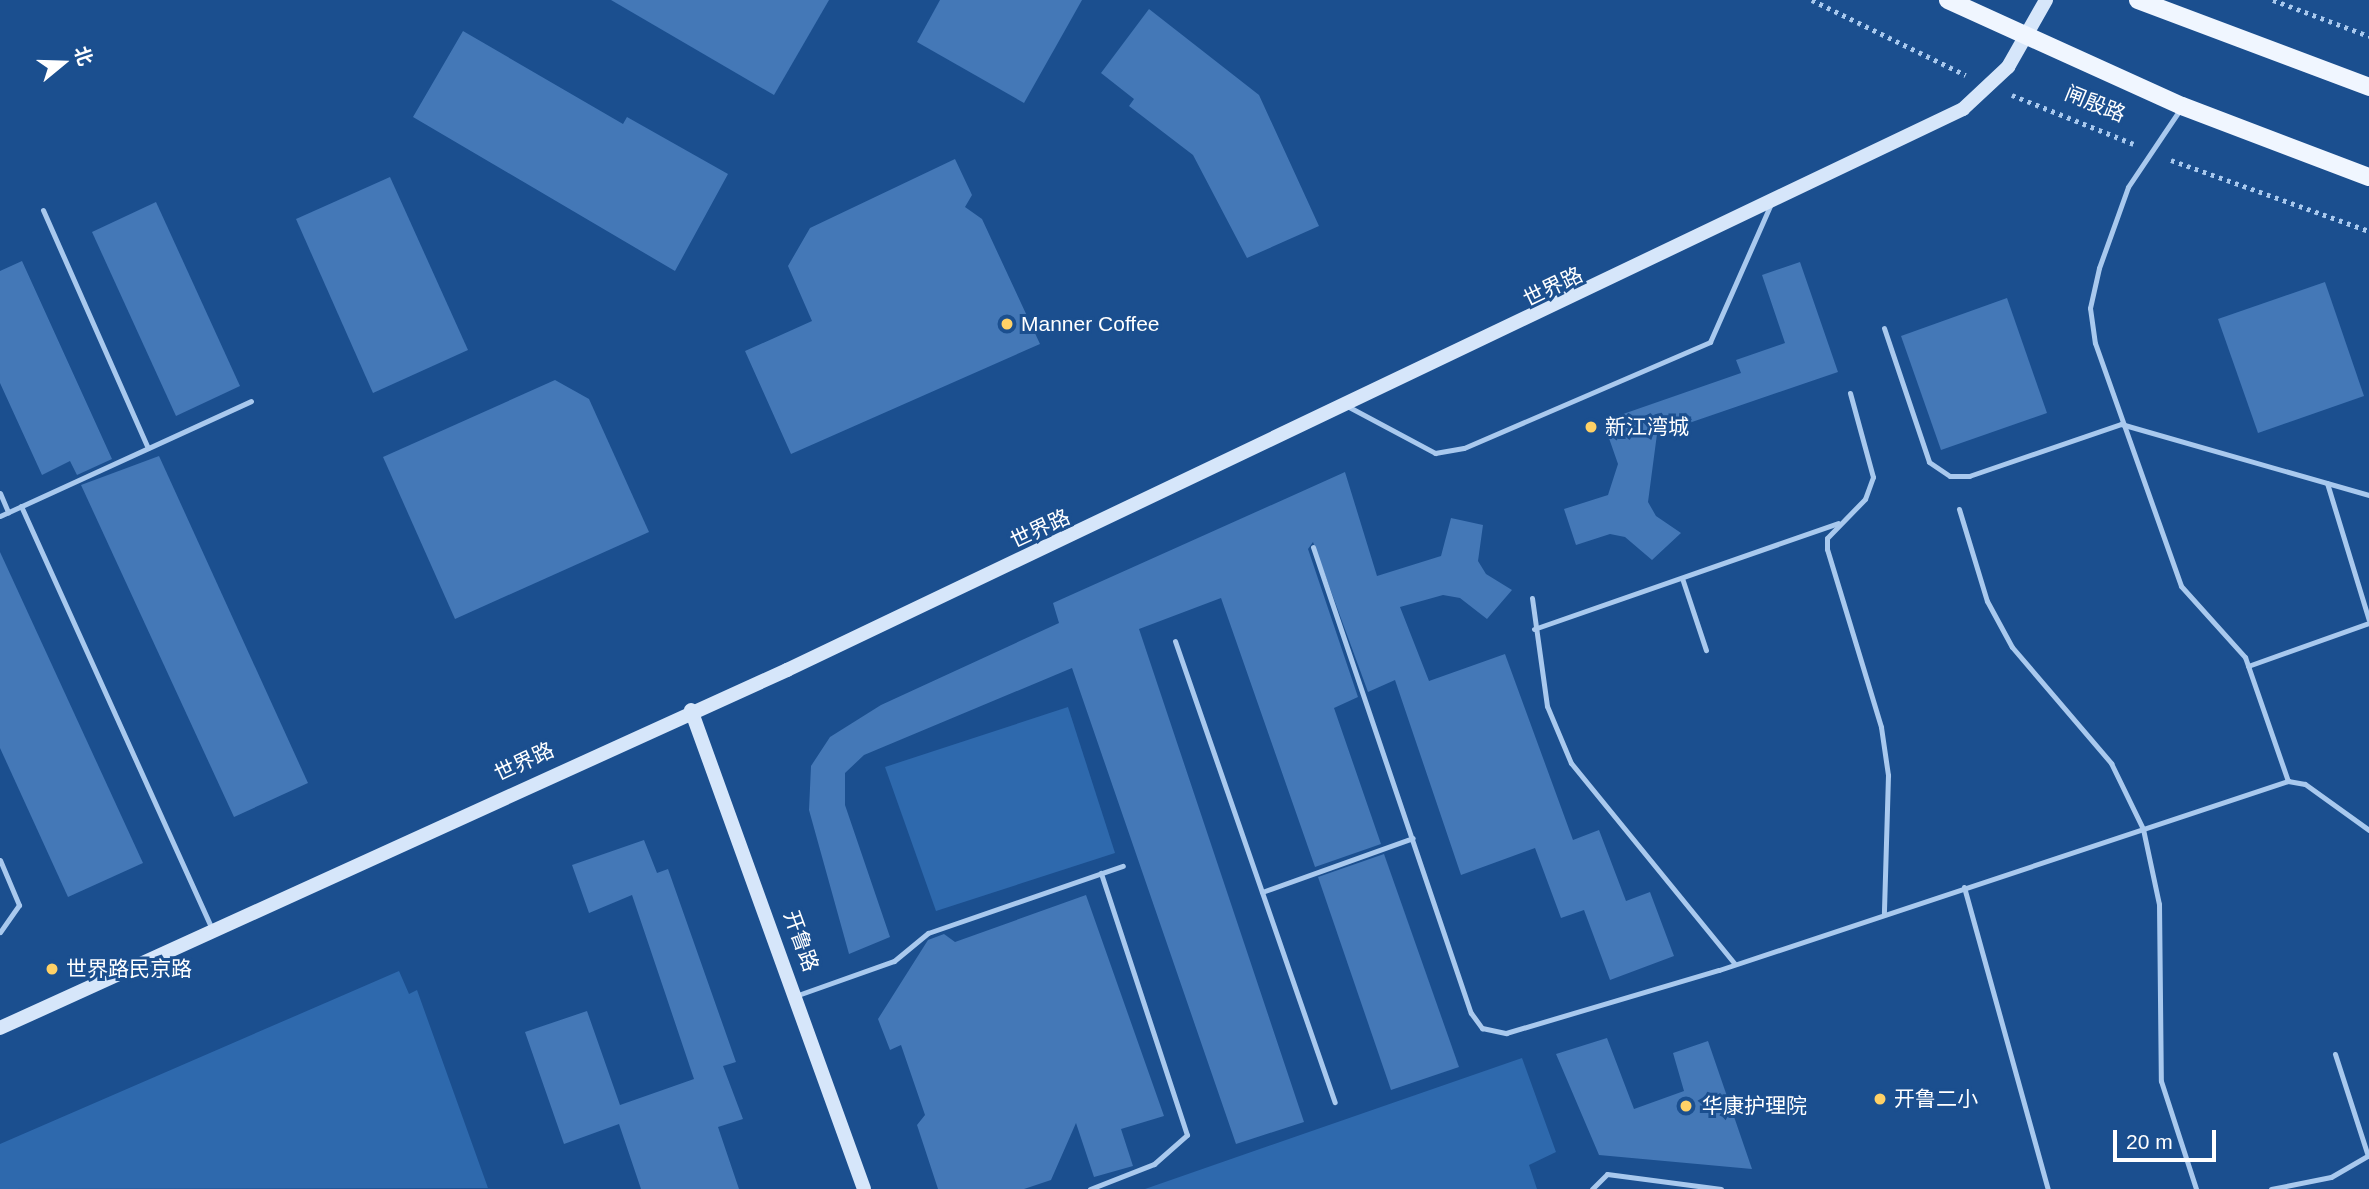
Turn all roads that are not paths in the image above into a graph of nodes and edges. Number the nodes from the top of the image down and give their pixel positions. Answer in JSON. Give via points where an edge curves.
{"nodes":[{"id":1,"x":1948,"y":0,"type":"edge"},
{"id":2,"x":2046,"y":0,"type":"edge"},
{"id":3,"x":2138,"y":0,"type":"edge"},
{"id":4,"x":2029,"y":38,"type":"junction"},
{"id":5,"x":2369,"y":87,"type":"edge"},
{"id":6,"x":2182,"y":106,"type":"junction"},
{"id":7,"x":2369,"y":177,"type":"edge"},
{"id":8,"x":1771,"y":204,"type":"junction"},
{"id":9,"x":43,"y":211,"type":"dead end"},
{"id":10,"x":1884,"y":328,"type":"dead end"},
{"id":11,"x":1850,"y":393,"type":"dead end"},
{"id":12,"x":251,"y":401,"type":"dead end"},
{"id":13,"x":1349,"y":407,"type":"junction"},
{"id":14,"x":2121,"y":424,"type":"junction"},
{"id":15,"x":148,"y":448,"type":"junction"},
{"id":16,"x":2327,"y":483,"type":"junction"},
{"id":17,"x":0,"y":493,"type":"edge"},
{"id":18,"x":2369,"y":495,"type":"edge"},
{"id":19,"x":21,"y":506,"type":"junction"},
{"id":20,"x":1959,"y":509,"type":"dead end"},
{"id":21,"x":8,"y":512,"type":"junction"},
{"id":22,"x":0,"y":516,"type":"edge"},
{"id":23,"x":1840,"y":522,"type":"junction"},
{"id":24,"x":1313,"y":547,"type":"dead end"},
{"id":25,"x":1682,"y":578,"type":"junction"},
{"id":26,"x":1532,"y":598,"type":"dead end"},
{"id":27,"x":2369,"y":621,"type":"edge"},
{"id":28,"x":1534,"y":629,"type":"junction"},
{"id":29,"x":1175,"y":641,"type":"dead end"},
{"id":30,"x":1706,"y":650,"type":"dead end"},
{"id":31,"x":2248,"y":666,"type":"junction"},
{"id":32,"x":691,"y":710,"type":"junction"},
{"id":33,"x":2288,"y":781,"type":"junction"},
{"id":34,"x":2143,"y":830,"type":"junction"},
{"id":35,"x":2369,"y":830,"type":"edge"},
{"id":36,"x":1413,"y":838,"type":"junction"},
{"id":37,"x":0,"y":860,"type":"edge"},
{"id":38,"x":1123,"y":866,"type":"dead end"},
{"id":39,"x":1101,"y":873,"type":"junction"},
{"id":40,"x":1965,"y":887,"type":"junction"},
{"id":41,"x":1262,"y":892,"type":"junction"},
{"id":42,"x":1884,"y":913,"type":"junction"},
{"id":43,"x":212,"y":929,"type":"junction"},
{"id":44,"x":0,"y":932,"type":"edge"},
{"id":45,"x":1735,"y":964,"type":"junction"},
{"id":46,"x":798,"y":995,"type":"junction"},
{"id":47,"x":0,"y":1028,"type":"edge"},
{"id":48,"x":2335,"y":1054,"type":"dead end"},
{"id":49,"x":1335,"y":1102,"type":"dead end"},
{"id":50,"x":2368,"y":1155,"type":"edge"},
{"id":51,"x":864,"y":1189,"type":"edge"},
{"id":52,"x":1090,"y":1189,"type":"edge"},
{"id":53,"x":1592,"y":1189,"type":"edge"},
{"id":54,"x":1721,"y":1189,"type":"edge"},
{"id":55,"x":2048,"y":1189,"type":"edge"},
{"id":56,"x":2196,"y":1189,"type":"edge"},
{"id":57,"x":2271,"y":1189,"type":"edge"}],
"edges":[{"from":1,"to":4,"type":"main road","name":"闸殷路"},
{"from":2,"to":4,"type":"street","name":"世界路"},
{"from":3,"to":5,"type":"main road"},
{"from":4,"to":6,"type":"main road","name":"闸殷路"},
{"from":4,"to":8,"type":"street","name":"世界路","via":[[1992,87],[1964,109]]},
{"from":6,"to":7,"type":"main road","name":"闸殷路"},
{"from":6,"to":14,"type":"lane","via":[[2128,187],[2090,308]]},
{"from":8,"to":13,"type":"street","name":"世界路"},
{"from":8,"to":13,"type":"lane","via":[[1710,342],[1464,447],[1435,453]]},
{"from":9,"to":15,"type":"lane"},
{"from":10,"to":14,"type":"lane","via":[[1929,462],[1950,476],[1969,476]]},
{"from":11,"to":23,"type":"lane","via":[[1873,477],[1865,499]]},
{"from":12,"to":15,"type":"lane"},
{"from":13,"to":32,"type":"street","name":"世界路"},
{"from":14,"to":16,"type":"lane"},
{"from":14,"to":31,"type":"lane","via":[[2181,586]]},
{"from":15,"to":19,"type":"lane"},
{"from":16,"to":18,"type":"lane"},
{"from":16,"to":27,"type":"lane"},
{"from":17,"to":21,"type":"lane"},
{"from":19,"to":21,"type":"lane"},
{"from":19,"to":43,"type":"lane"},
{"from":20,"to":34,"type":"lane","via":[[1987,601],[2012,647],[2110,763]]},
{"from":21,"to":22,"type":"lane"},
{"from":23,"to":25,"type":"lane"},
{"from":23,"to":42,"type":"lane","via":[[1827,549],[1881,727],[1888,775]]},
{"from":24,"to":36,"type":"lane"},
{"from":25,"to":28,"type":"lane"},
{"from":25,"to":30,"type":"lane"},
{"from":26,"to":28,"type":"lane"},
{"from":27,"to":31,"type":"lane"},
{"from":28,"to":45,"type":"lane","via":[[1547,706],[1571,763]]},
{"from":29,"to":41,"type":"lane"},
{"from":31,"to":33,"type":"lane"},
{"from":32,"to":43,"type":"street","name":"世界路"},
{"from":32,"to":46,"type":"street","name":"开鲁路"},
{"from":33,"to":34,"type":"lane"},
{"from":33,"to":35,"type":"lane","via":[[2305,784]]},
{"from":34,"to":40,"type":"lane"},
{"from":34,"to":56,"type":"lane","via":[[2159,904],[2161,1080]]},
{"from":36,"to":41,"type":"lane"},
{"from":36,"to":45,"type":"lane","via":[[1471,1013],[1482,1028],[1506,1033]]},
{"from":37,"to":44,"type":"lane","via":[[19,905]]},
{"from":38,"to":39,"type":"lane"},
{"from":39,"to":46,"type":"lane","via":[[928,933],[894,961]]},
{"from":39,"to":52,"type":"lane","via":[[1187,1135],[1154,1164]]},
{"from":40,"to":42,"type":"lane"},
{"from":40,"to":55,"type":"lane"},
{"from":41,"to":49,"type":"lane"},
{"from":42,"to":45,"type":"lane"},
{"from":43,"to":47,"type":"street","name":"世界路"},
{"from":46,"to":51,"type":"street","name":"开鲁路"},
{"from":48,"to":50,"type":"lane"},
{"from":50,"to":57,"type":"lane","via":[[2331,1177]]},
{"from":53,"to":54,"type":"lane","via":[[1607,1174]]}]}
